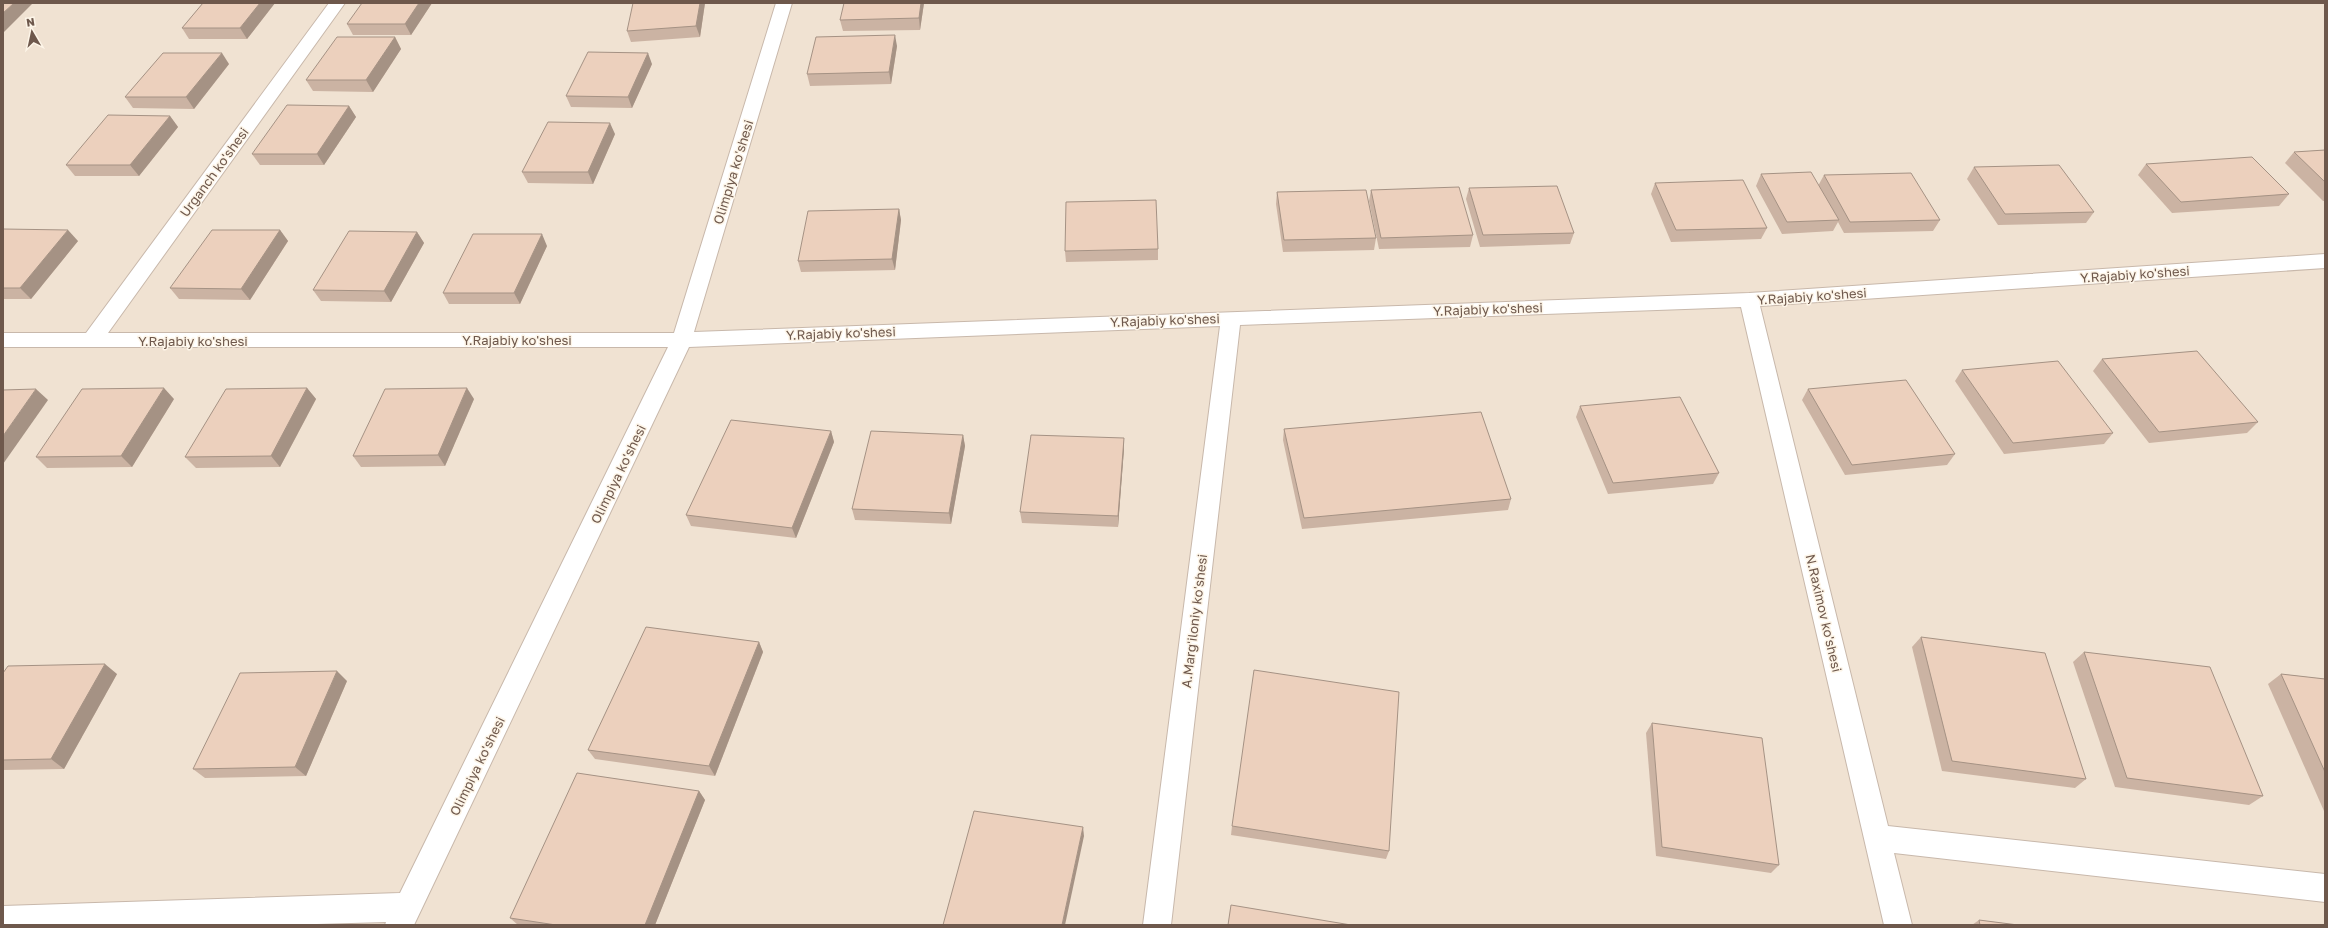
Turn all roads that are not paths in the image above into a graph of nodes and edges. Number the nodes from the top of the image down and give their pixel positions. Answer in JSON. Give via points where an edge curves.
{"nodes":[{"id":1,"x":337,"y":3,"type":"edge"},
{"id":2,"x":784,"y":3,"type":"edge"},
{"id":3,"x":2325,"y":261,"type":"edge"},
{"id":4,"x":1749,"y":300,"type":"junction"},
{"id":5,"x":1231,"y":318,"type":"junction"},
{"id":6,"x":3,"y":340,"type":"edge"},
{"id":7,"x":682,"y":340,"type":"junction"},
{"id":8,"x":91,"y":341,"type":"junction"},
{"id":9,"x":1878,"y":838,"type":"junction"},
{"id":10,"x":2325,"y":888,"type":"edge"},
{"id":11,"x":404,"y":916,"type":"edge"},
{"id":12,"x":3,"y":920,"type":"edge"},
{"id":13,"x":1156,"y":925,"type":"edge"},
{"id":14,"x":1898,"y":925,"type":"edge"}],
"edges":[{"from":1,"to":8,"type":"street","name":"Urganch ko'shesi"},
{"from":2,"to":7,"type":"street","name":"Olimpiya ko'shesi"},
{"from":3,"to":4,"type":"street","name":"Y.Rajabiy ko'shesi"},
{"from":4,"to":5,"type":"street","name":"Y.Rajabiy ko'shesi"},
{"from":4,"to":9,"type":"street","name":"N.Raximov ko'shesi"},
{"from":5,"to":7,"type":"street","name":"Y.Rajabiy ko'shesi"},
{"from":5,"to":13,"type":"street","name":"A.Marg'iloniy ko'shesi"},
{"from":6,"to":8,"type":"street","name":"Y.Rajabiy ko'shesi"},
{"from":7,"to":8,"type":"street","name":"Y.Rajabiy ko'shesi"},
{"from":7,"to":11,"type":"street","name":"Olimpiya ko'shesi"},
{"from":9,"to":10,"type":"street"},
{"from":9,"to":14,"type":"street","name":"N.Raximov ko'shesi"},
{"from":11,"to":12,"type":"street"}]}
